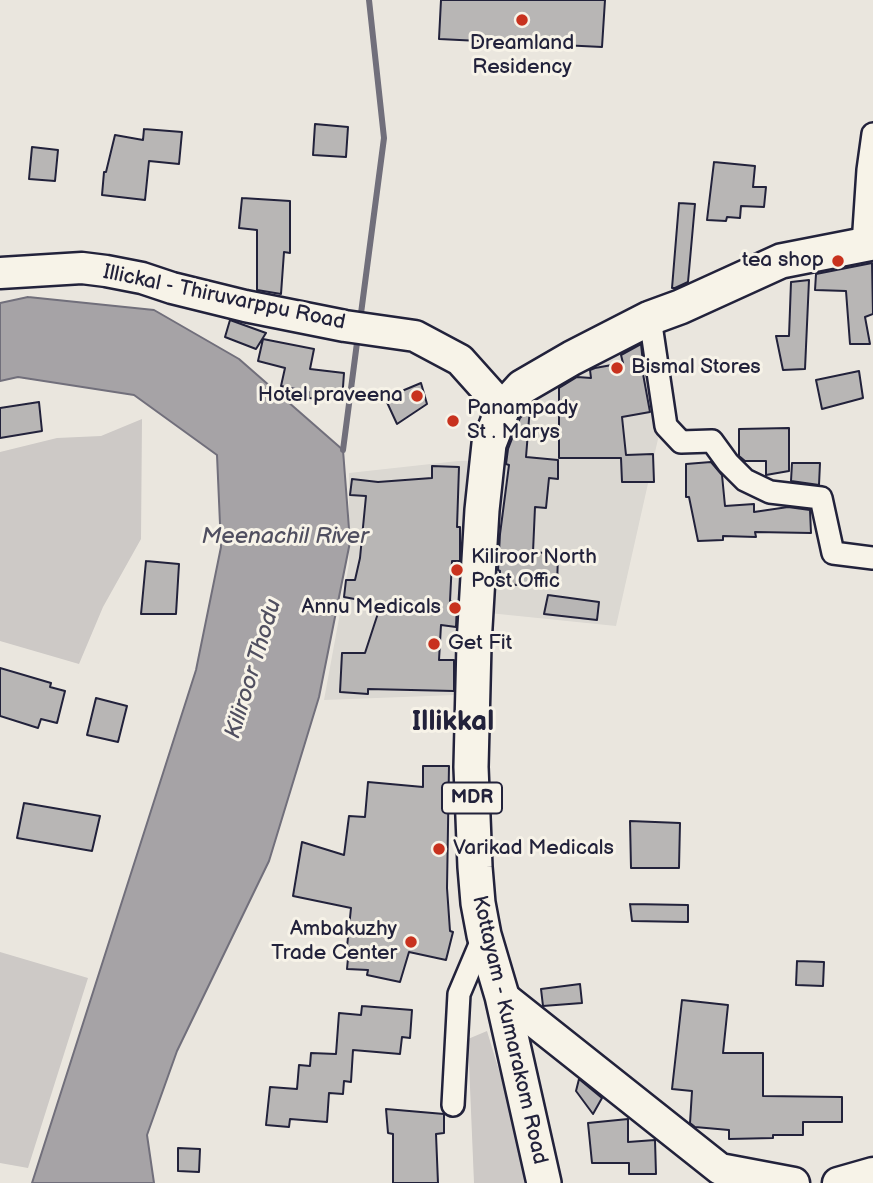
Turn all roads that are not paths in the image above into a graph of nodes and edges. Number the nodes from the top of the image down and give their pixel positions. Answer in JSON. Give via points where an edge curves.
{"nodes":[{"id":1,"x":873,"y":134,"type":"edge"},
{"id":2,"x":868,"y":244,"type":"edge"},
{"id":3,"x":0,"y":273,"type":"edge"},
{"id":4,"x":650,"y":318,"type":"junction"},
{"id":5,"x":503,"y":408,"type":"junction"},
{"id":6,"x":873,"y":558,"type":"edge"},
{"id":7,"x":484,"y":935,"type":"junction"},
{"id":8,"x":502,"y":996,"type":"junction"},
{"id":9,"x":453,"y":1105,"type":"dead end"},
{"id":10,"x":873,"y":1173,"type":"edge"},
{"id":11,"x":544,"y":1183,"type":"edge"},
{"id":12,"x":793,"y":1183,"type":"edge"},
{"id":13,"x":838,"y":1183,"type":"edge"}],
"edges":[{"from":1,"to":2,"type":"street"},
{"from":2,"to":4,"type":"main road","name":"Kottayam - Kumarakom Road","number":"MDR","via":[[781,261]]},
{"from":3,"to":5,"type":"main road","name":"Illickal - Thiruvarppu Road","via":[[106,271],[245,306],[415,336],[460,360]]},
{"from":4,"to":5,"type":"main road","name":"Kottayam - Kumarakom Road","number":"MDR","via":[[522,387]]},
{"from":4,"to":6,"type":"street","via":[[666,426],[681,442],[712,441],[745,480],[770,492],[821,498],[833,553]]},
{"from":5,"to":7,"type":"main road","name":"Kottayam - Kumarakom Road","number":"MDR","via":[[489,444],[474,644],[473,832]]},
{"from":7,"to":8,"type":"main road","name":"Kottayam - Kumarakom Road","number":"MDR"},
{"from":7,"to":9,"type":"street","via":[[459,994]]},
{"from":8,"to":11,"type":"main road","name":"Kottayam - Kumarakom Road","number":"MDR"},
{"from":8,"to":12,"type":"main road","via":[[720,1169]]},
{"from":10,"to":13,"type":"main road"}]}
